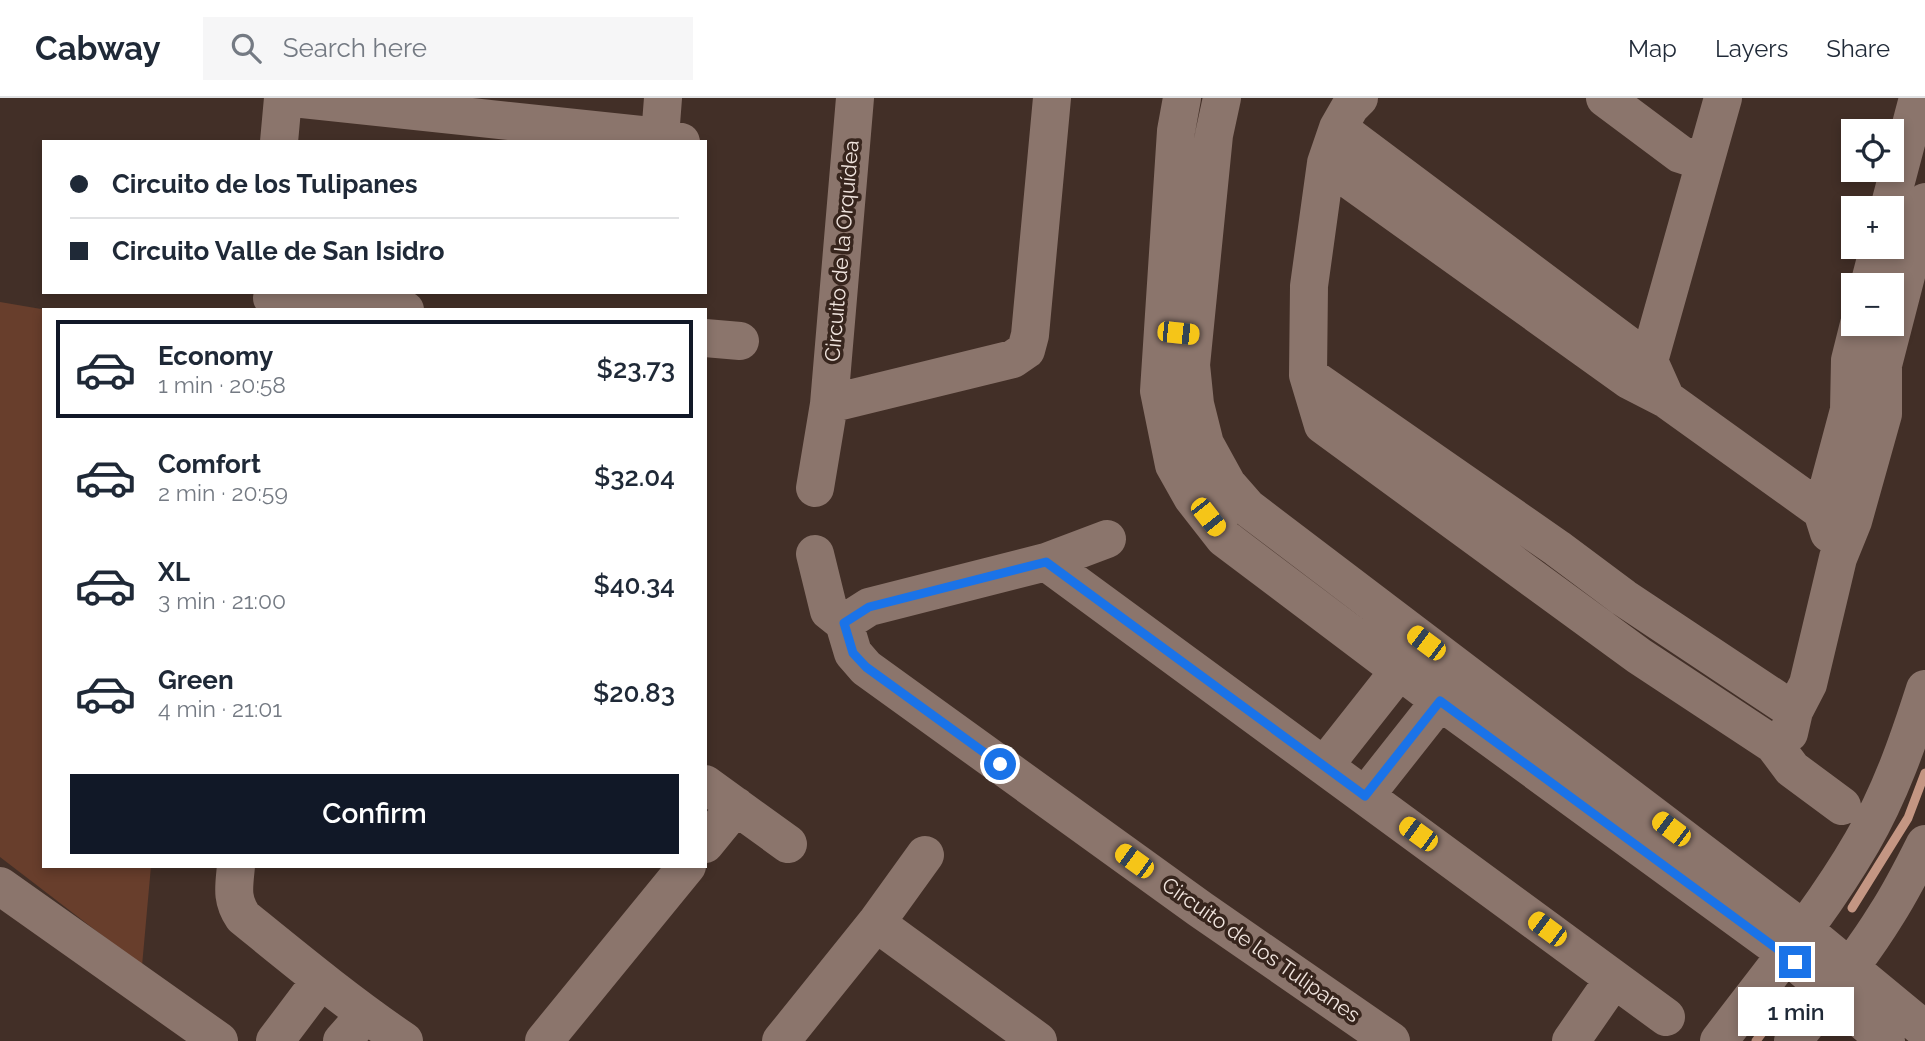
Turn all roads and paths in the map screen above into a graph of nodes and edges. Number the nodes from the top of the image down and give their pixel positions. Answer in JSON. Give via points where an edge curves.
{"nodes":[{"id":1,"x":283,"y":98,"type":"edge"},
{"id":2,"x":293,"y":98,"type":"edge"},
{"id":3,"x":663,"y":98,"type":"edge"},
{"id":4,"x":855,"y":98,"type":"edge"},
{"id":5,"x":1052,"y":98,"type":"edge"},
{"id":6,"x":1182,"y":98,"type":"edge"},
{"id":7,"x":1222,"y":98,"type":"edge"},
{"id":8,"x":1605,"y":98,"type":"edge"},
{"id":9,"x":1723,"y":98,"type":"edge"},
{"id":10,"x":1918,"y":98,"type":"edge"},
{"id":11,"x":470,"y":107,"type":"edge"},
{"id":12,"x":1341,"y":130,"type":"edge"},
{"id":13,"x":279,"y":140,"type":"edge"},
{"id":14,"x":656,"y":140,"type":"edge"},
{"id":15,"x":687,"y":140,"type":"edge"},
{"id":16,"x":1705,"y":162,"type":"junction"},
{"id":17,"x":1906,"y":217,"type":"edge"},
{"id":18,"x":271,"y":300,"type":"edge"},
{"id":19,"x":378,"y":308,"type":"edge"},
{"id":20,"x":1179,"y":333,"type":"junction"},
{"id":21,"x":1856,"y":336,"type":"edge"},
{"id":22,"x":1639,"y":370,"type":"junction"},
{"id":23,"x":1308,"y":375,"type":"junction"},
{"id":24,"x":829,"y":404,"type":"junction"},
{"id":25,"x":815,"y":488,"type":"dead end"},
{"id":26,"x":1837,"y":516,"type":"junction"},
{"id":27,"x":1107,"y":539,"type":"dead end"},
{"id":28,"x":1557,"y":548,"type":"junction"},
{"id":29,"x":815,"y":554,"type":"dead end"},
{"id":30,"x":1046,"y":562,"type":"junction"},
{"id":31,"x":1530,"y":576,"type":"junction"},
{"id":32,"x":844,"y":623,"type":"junction"},
{"id":33,"x":1399,"y":671,"type":"junction"},
{"id":34,"x":1925,"y":689,"type":"edge"},
{"id":35,"x":1440,"y":701,"type":"junction"},
{"id":36,"x":1794,"y":711,"type":"junction"},
{"id":37,"x":1774,"y":746,"type":"junction"},
{"id":38,"x":1324,"y":766,"type":"junction"},
{"id":39,"x":707,"y":785,"type":"edge"},
{"id":40,"x":1365,"y":796,"type":"junction"},
{"id":41,"x":736,"y":806,"type":"junction"},
{"id":42,"x":1842,"y":806,"type":"dead end"},
{"id":43,"x":707,"y":842,"type":"edge"},
{"id":44,"x":1925,"y":844,"type":"edge"},
{"id":45,"x":788,"y":845,"type":"dead end"},
{"id":46,"x":925,"y":855,"type":"dead end"},
{"id":47,"x":236,"y":868,"type":"edge"},
{"id":48,"x":685,"y":868,"type":"edge"},
{"id":49,"x":0,"y":886,"type":"edge"},
{"id":50,"x":876,"y":923,"type":"junction"},
{"id":51,"x":1795,"y":941,"type":"junction"},
{"id":52,"x":1615,"y":979,"type":"junction"},
{"id":53,"x":321,"y":980,"type":"junction"},
{"id":54,"x":1840,"y":980,"type":"junction"},
{"id":55,"x":1666,"y":1017,"type":"dead end"},
{"id":56,"x":354,"y":1028,"type":"edge"},
{"id":57,"x":1925,"y":1030,"type":"edge"},
{"id":58,"x":219,"y":1041,"type":"edge"},
{"id":59,"x":275,"y":1041,"type":"edge"},
{"id":60,"x":404,"y":1041,"type":"edge"},
{"id":61,"x":544,"y":1041,"type":"edge"},
{"id":62,"x":780,"y":1041,"type":"edge"},
{"id":63,"x":1038,"y":1041,"type":"edge"},
{"id":64,"x":1391,"y":1041,"type":"edge"},
{"id":65,"x":1571,"y":1041,"type":"edge"},
{"id":66,"x":1719,"y":1041,"type":"edge"},
{"id":67,"x":1793,"y":1041,"type":"edge"},
{"id":68,"x":1886,"y":1041,"type":"edge"}],
"edges":[{"from":1,"to":13,"type":"street"},
{"from":2,"to":11,"type":"street"},
{"from":3,"to":15,"type":"street"},
{"from":4,"to":24,"type":"street","name":"Circuito de la Orquídea"},
{"from":5,"to":24,"type":"street","via":[[1026,350],[1013,359]]},
{"from":6,"to":20,"type":"street","via":[[1176,131]]},
{"from":7,"to":20,"type":"street"},
{"from":8,"to":16,"type":"street","via":[[1680,154]]},
{"from":9,"to":16,"type":"street"},
{"from":10,"to":17,"type":"street"},
{"from":11,"to":14,"type":"street","via":[[491,120]]},
{"from":12,"to":22,"type":"street","via":[[1493,264]]},
{"from":12,"to":23,"type":"street","via":[[1309,286]]},
{"from":16,"to":22,"type":"street"},
{"from":17,"to":26,"type":"street","via":[[1883,365],[1883,414]]},
{"from":18,"to":19,"type":"street"},
{"from":20,"to":33,"type":"street","via":[[1159,391],[1174,465],[1192,497],[1224,538]]},
{"from":20,"to":51,"type":"street","via":[[1191,365],[1205,444],[1227,484],[1248,508]]},
{"from":21,"to":26,"type":"street"},
{"from":22,"to":26,"type":"street","via":[[1666,399]]},
{"from":23,"to":28,"type":"street"},
{"from":23,"to":31,"type":"street","via":[[1323,425]]},
{"from":24,"to":25,"type":"street","name":"Circuito de la Orquídea"},
{"from":26,"to":36,"type":"street","via":[[1838,558],[1808,684]]},
{"from":27,"to":30,"type":"street"},
{"from":28,"to":31,"type":"street"},
{"from":28,"to":36,"type":"street"},
{"from":29,"to":32,"type":"street","name":"Circuito de los Tulipanes","via":[[829,611]]},
{"from":30,"to":32,"type":"street","via":[[869,607]]},
{"from":30,"to":38,"type":"street"},
{"from":31,"to":37,"type":"street"},
{"from":32,"to":64,"type":"street","name":"Circuito de los Tulipanes","via":[[853,653],[866,667]]},
{"from":33,"to":35,"type":"street"},
{"from":33,"to":38,"type":"street"},
{"from":34,"to":51,"type":"street","via":[[1899,766],[1863,840]]},
{"from":35,"to":40,"type":"street"},
{"from":35,"to":51,"type":"street"},
{"from":36,"to":37,"type":"street","via":[[1789,733]]},
{"from":37,"to":42,"type":"street","via":[[1792,769]]},
{"from":38,"to":40,"type":"street"},
{"from":39,"to":41,"type":"street"},
{"from":40,"to":52,"type":"street"},
{"from":41,"to":43,"type":"street"},
{"from":41,"to":45,"type":"street"},
{"from":44,"to":54,"type":"street","via":[[1886,915]]},
{"from":46,"to":50,"type":"street"},
{"from":47,"to":53,"type":"street","via":[[235,905],[243,916]]},
{"from":48,"to":61,"type":"street"},
{"from":49,"to":58,"type":"street"},
{"from":50,"to":62,"type":"street"},
{"from":50,"to":63,"type":"street"},
{"from":51,"to":54,"type":"street"},
{"from":51,"to":66,"type":"street"},
{"from":52,"to":55,"type":"street"},
{"from":52,"to":65,"type":"street"},
{"from":53,"to":56,"type":"street"},
{"from":53,"to":59,"type":"street"},
{"from":54,"to":57,"type":"street"},
{"from":54,"to":67,"type":"street"},
{"from":54,"to":68,"type":"street"},
{"from":56,"to":60,"type":"street"}]}
